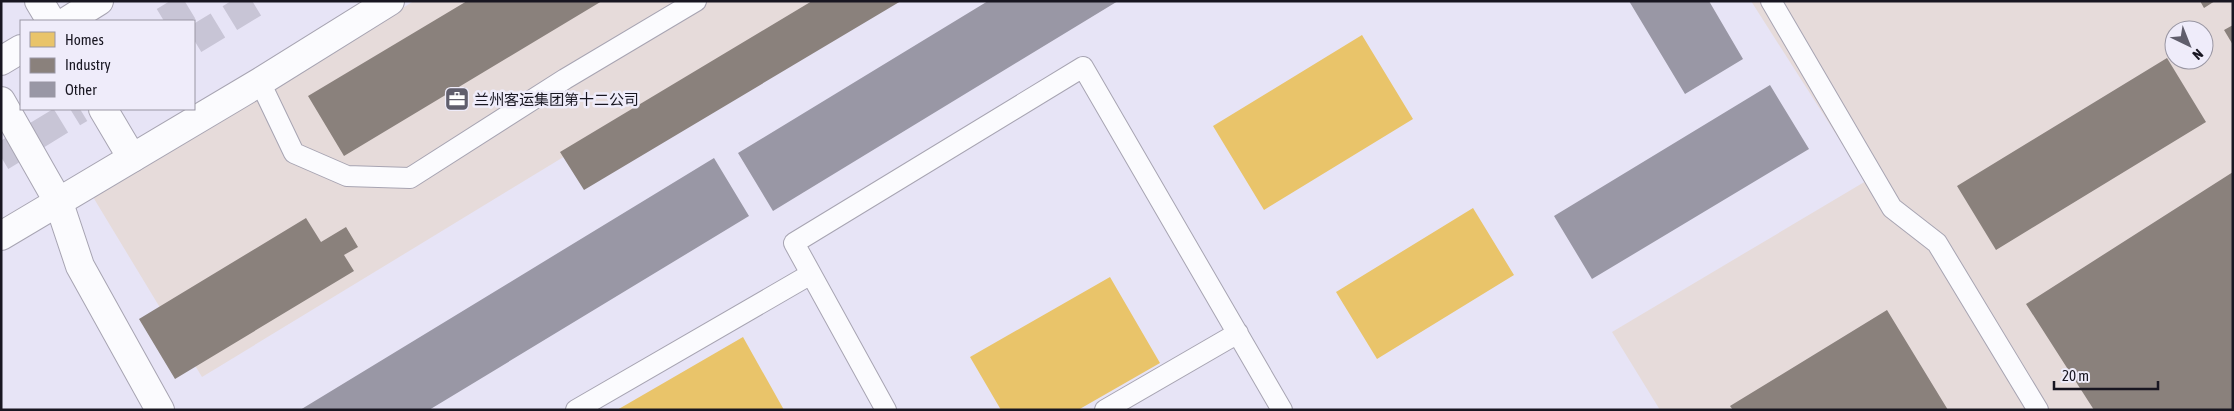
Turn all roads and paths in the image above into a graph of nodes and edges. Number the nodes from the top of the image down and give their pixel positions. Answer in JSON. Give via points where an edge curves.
{"nodes":[{"id":1,"x":39,"y":1,"type":"edge"},
{"id":2,"x":99,"y":1,"type":"edge"},
{"id":3,"x":390,"y":1,"type":"edge"},
{"id":4,"x":696,"y":1,"type":"edge"},
{"id":5,"x":1771,"y":1,"type":"edge"},
{"id":6,"x":50,"y":20,"type":"edge"},
{"id":7,"x":69,"y":20,"type":"edge"},
{"id":8,"x":20,"y":50,"type":"edge"},
{"id":9,"x":1,"y":61,"type":"edge"},
{"id":10,"x":260,"y":82,"type":"junction"},
{"id":11,"x":1,"y":102,"type":"edge"},
{"id":12,"x":104,"y":110,"type":"edge"},
{"id":13,"x":132,"y":158,"type":"junction"},
{"id":14,"x":59,"y":203,"type":"junction"},
{"id":15,"x":1,"y":236,"type":"edge"},
{"id":16,"x":811,"y":274,"type":"junction"},
{"id":17,"x":1238,"y":332,"type":"junction"},
{"id":18,"x":160,"y":410,"type":"edge"},
{"id":19,"x":576,"y":410,"type":"edge"},
{"id":20,"x":886,"y":410,"type":"edge"},
{"id":21,"x":1105,"y":410,"type":"edge"},
{"id":22,"x":1282,"y":410,"type":"edge"},
{"id":23,"x":2038,"y":410,"type":"edge"}],
"edges":[{"from":1,"to":6,"type":"main road"},
{"from":2,"to":7,"type":"main road"},
{"from":3,"to":10,"type":"main road"},
{"from":4,"to":10,"type":"lane","via":[[565,79],[410,178],[347,176],[294,153]]},
{"from":5,"to":23,"type":"lane","via":[[1892,208],[1937,243]]},
{"from":8,"to":9,"type":"main road"},
{"from":10,"to":13,"type":"main road"},
{"from":11,"to":14,"type":"main road"},
{"from":12,"to":13,"type":"main road"},
{"from":13,"to":14,"type":"main road"},
{"from":14,"to":15,"type":"main road"},
{"from":14,"to":18,"type":"main road","via":[[80,266]]},
{"from":16,"to":17,"type":"lane","via":[[794,243],[1083,67]]},
{"from":16,"to":19,"type":"lane"},
{"from":16,"to":20,"type":"lane"},
{"from":17,"to":21,"type":"lane"},
{"from":17,"to":22,"type":"lane"}]}
